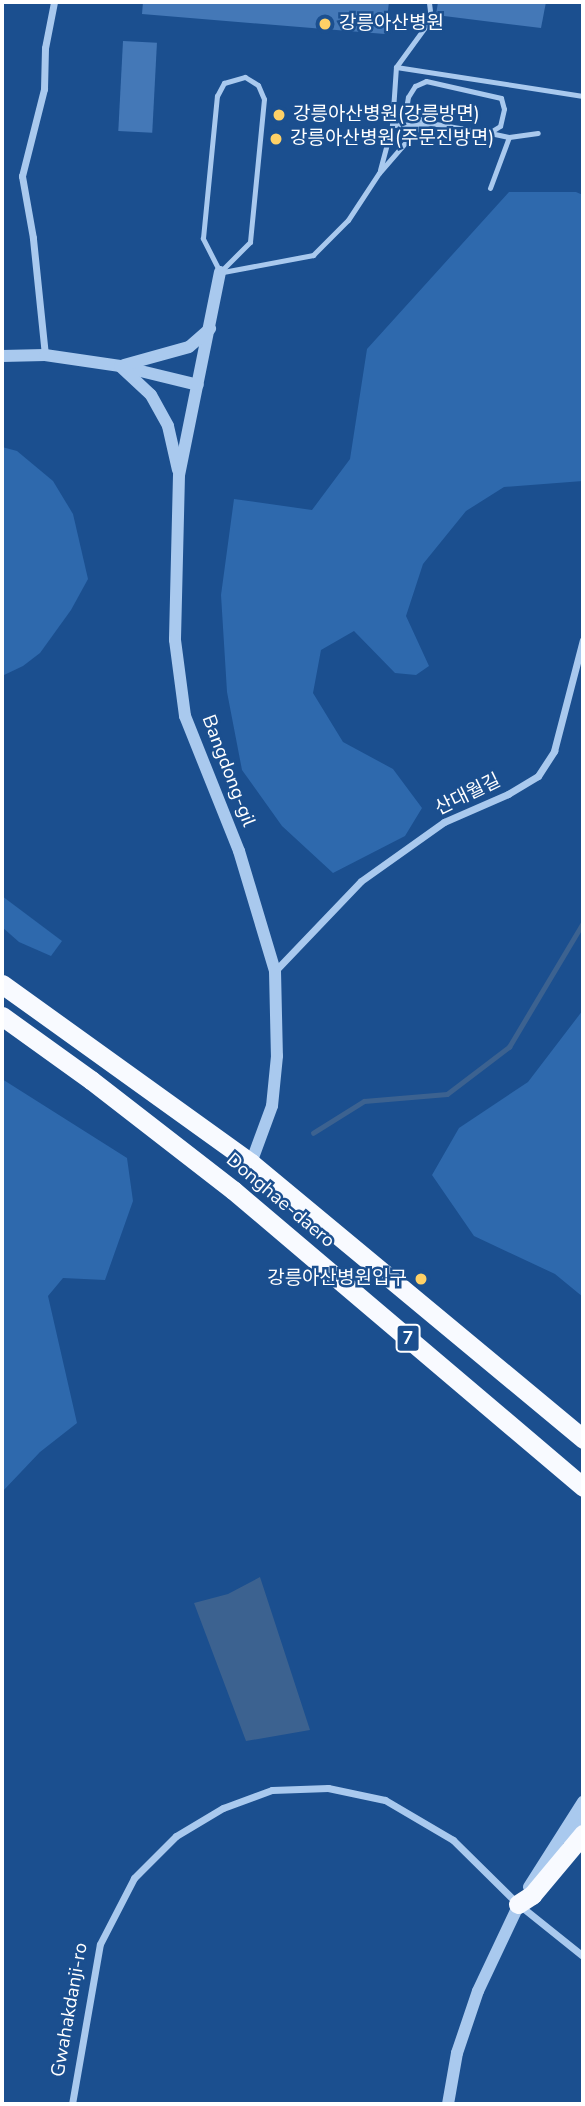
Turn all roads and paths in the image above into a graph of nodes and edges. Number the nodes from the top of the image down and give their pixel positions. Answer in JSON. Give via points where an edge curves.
{"nodes":[{"id":1,"x":54,"y":2,"type":"edge"},
{"id":2,"x":429,"y":2,"type":"edge"},
{"id":3,"x":396,"y":67,"type":"junction"},
{"id":4,"x":500,"y":84,"type":"junction"},
{"id":5,"x":495,"y":94,"type":"junction"},
{"id":6,"x":583,"y":96,"type":"edge"},
{"id":7,"x":504,"y":103,"type":"junction"},
{"id":8,"x":430,"y":123,"type":"junction"},
{"id":9,"x":391,"y":125,"type":"junction"},
{"id":10,"x":538,"y":132,"type":"dead end"},
{"id":11,"x":489,"y":133,"type":"junction"},
{"id":12,"x":509,"y":137,"type":"junction"},
{"id":13,"x":379,"y":173,"type":"junction"},
{"id":14,"x":490,"y":188,"type":"dead end"},
{"id":15,"x":220,"y":272,"type":"junction"},
{"id":16,"x":210,"y":329,"type":"junction"},
{"id":17,"x":45,"y":355,"type":"junction"},
{"id":18,"x":2,"y":356,"type":"edge"},
{"id":19,"x":120,"y":366,"type":"junction"},
{"id":20,"x":198,"y":385,"type":"junction"},
{"id":21,"x":179,"y":475,"type":"junction"},
{"id":22,"x":583,"y":640,"type":"edge"},
{"id":23,"x":275,"y":971,"type":"junction"},
{"id":24,"x":2,"y":984,"type":"edge"},
{"id":25,"x":2,"y":1016,"type":"edge"},
{"id":26,"x":251,"y":1163,"type":"junction"},
{"id":27,"x":233,"y":1190,"type":"junction"},
{"id":28,"x":583,"y":1438,"type":"edge"},
{"id":29,"x":583,"y":1487,"type":"edge"},
{"id":30,"x":583,"y":1801,"type":"edge"},
{"id":31,"x":583,"y":1820,"type":"edge"},
{"id":32,"x":583,"y":1834,"type":"edge"},
{"id":33,"x":583,"y":1845,"type":"edge"},
{"id":34,"x":526,"y":1897,"type":"junction"},
{"id":35,"x":583,"y":1956,"type":"edge"},
{"id":36,"x":72,"y":2104,"type":"edge"},
{"id":37,"x":448,"y":2104,"type":"edge"}],
"edges":[{"from":1,"to":17,"type":"street","via":[[45,48],[44,89],[22,176]]},
{"from":2,"to":3,"type":"lane","via":[[431,19]]},
{"from":3,"to":4,"type":"lane"},
{"from":3,"to":9,"type":"lane"},
{"from":4,"to":5,"type":"lane","via":[[495,85]]},
{"from":4,"to":6,"type":"lane"},
{"from":4,"to":7,"type":"lane"},
{"from":5,"to":7,"type":"lane"},
{"from":5,"to":8,"type":"lane","via":[[419,82],[407,103],[413,116]]},
{"from":7,"to":11,"type":"lane","via":[[500,126]]},
{"from":8,"to":9,"type":"lane"},
{"from":8,"to":11,"type":"lane"},
{"from":8,"to":13,"type":"lane","via":[[419,127]]},
{"from":9,"to":13,"type":"lane"},
{"from":10,"to":12,"type":"lane"},
{"from":11,"to":12,"type":"lane"},
{"from":12,"to":14,"type":"lane"},
{"from":13,"to":15,"type":"lane","via":[[348,220],[313,255]]},
{"from":15,"to":15,"type":"lane","via":[[250,242],[264,99],[258,85],[245,77],[224,83],[216,96],[203,239]]},
{"from":15,"to":16,"type":"street","name":"Bangdong-gil"},
{"from":16,"to":19,"type":"street","via":[[189,347]]},
{"from":16,"to":20,"type":"street","name":"Bangdong-gil"},
{"from":17,"to":18,"type":"street"},
{"from":17,"to":19,"type":"street"},
{"from":19,"to":20,"type":"street"},
{"from":19,"to":21,"type":"street","via":[[151,396],[168,426]]},
{"from":20,"to":21,"type":"street","name":"Bangdong-gil"},
{"from":21,"to":23,"type":"street","name":"Bangdong-gil","via":[[175,640],[185,716],[239,851]]},
{"from":22,"to":23,"type":"street","name":"산대월길","via":[[554,751],[538,776],[444,822],[361,881]]},
{"from":23,"to":26,"type":"street","name":"Bangdong-gil","via":[[277,1056],[272,1106]]},
{"from":24,"to":26,"type":"highway","name":"Donghae-daero"},
{"from":25,"to":27,"type":"highway","name":"Donghae-daero","number":"7"},
{"from":26,"to":27,"type":"highway"},
{"from":26,"to":28,"type":"highway","name":"Donghae-daero"},
{"from":27,"to":29,"type":"highway","name":"Donghae-daero","number":"7"},
{"from":30,"to":34,"type":"street"},
{"from":31,"to":34,"type":"street"},
{"from":32,"to":34,"type":"highway"},
{"from":33,"to":34,"type":"highway"},
{"from":34,"to":35,"type":"street","name":"Gwahakdanji-ro"},
{"from":34,"to":36,"type":"street","name":"Gwahakdanji-ro","via":[[453,1840],[385,1800],[328,1788],[272,1790],[223,1808],[176,1836],[134,1878],[100,1944]]},
{"from":34,"to":37,"type":"street","via":[[478,1991],[457,2053]]}]}
